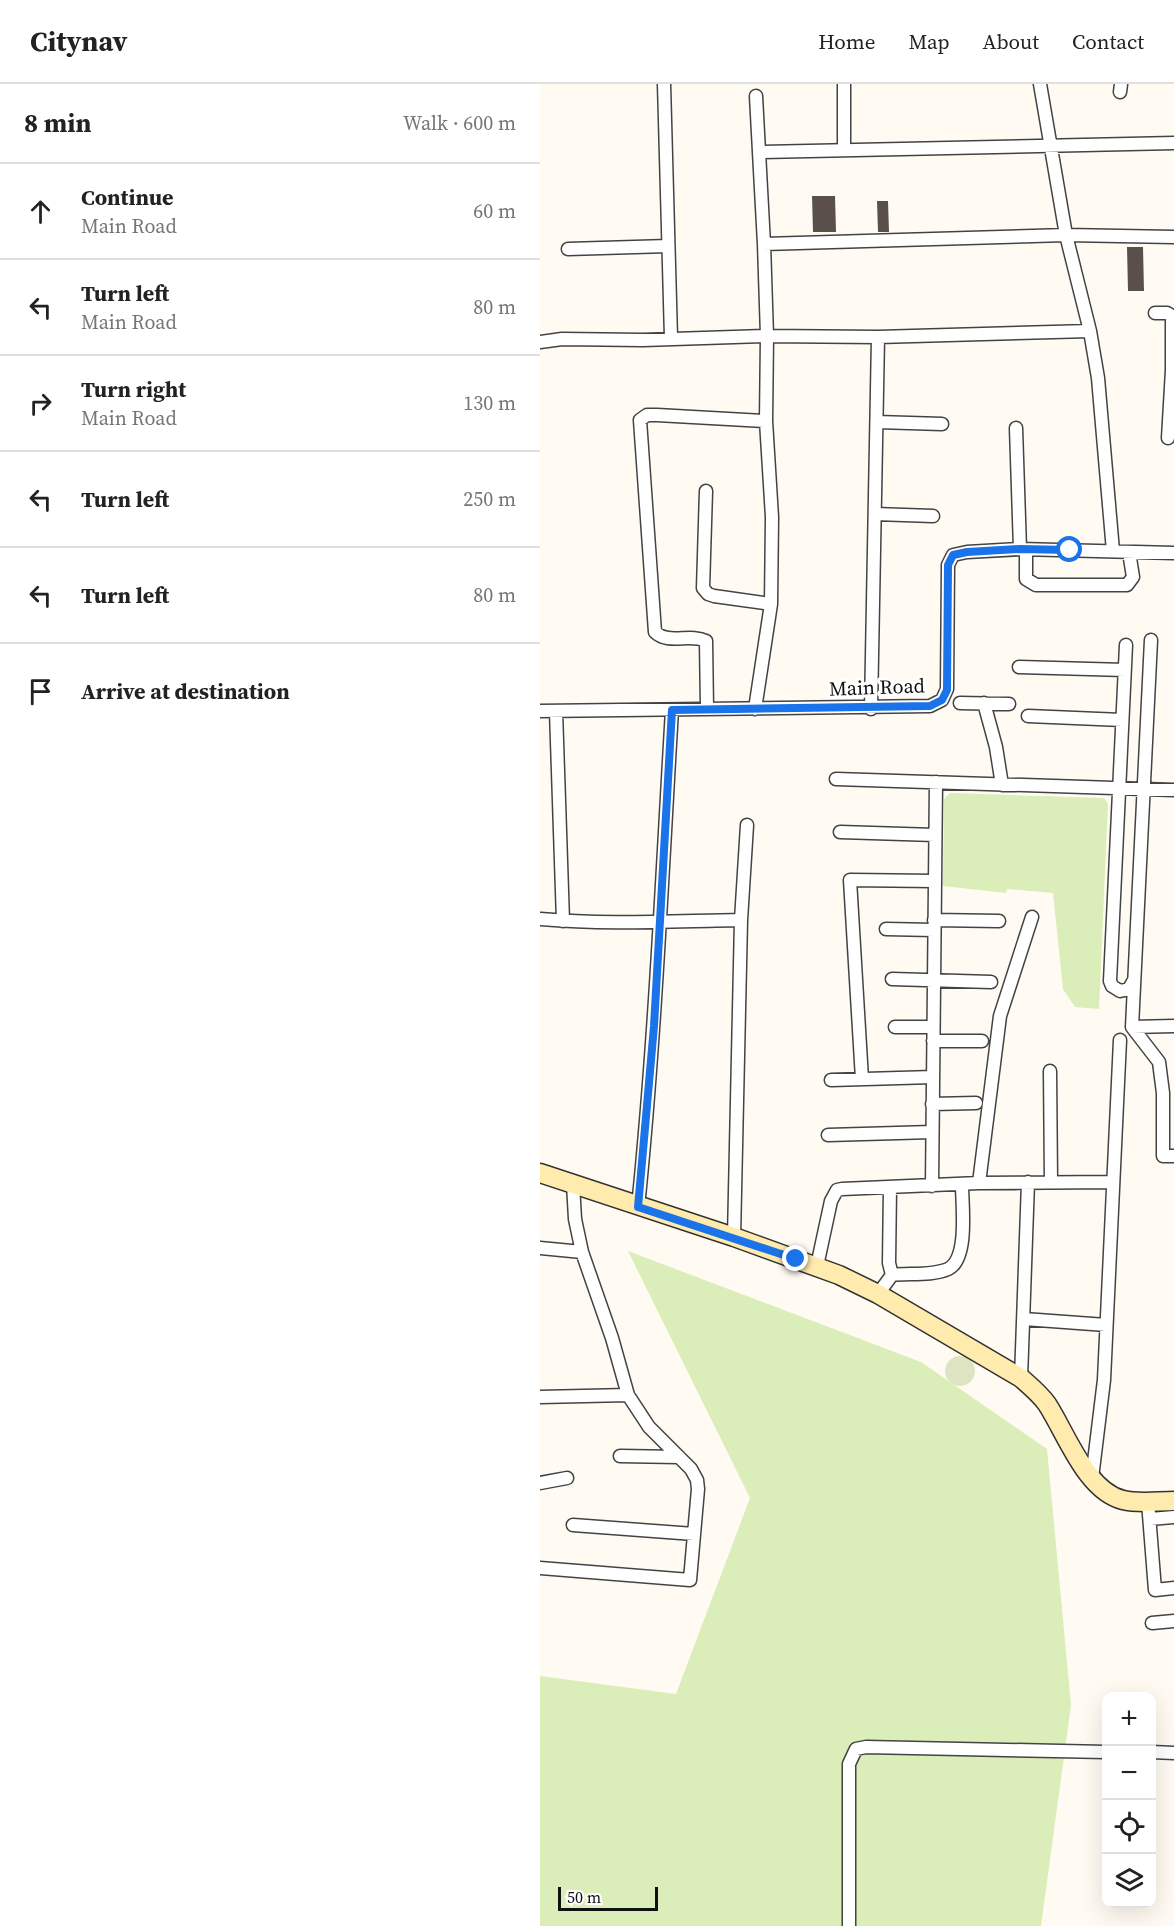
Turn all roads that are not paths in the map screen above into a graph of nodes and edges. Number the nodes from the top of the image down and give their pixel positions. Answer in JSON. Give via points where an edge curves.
{"nodes":[{"id":1,"x":664,"y":84,"type":"edge"},
{"id":2,"x":844,"y":84,"type":"edge"},
{"id":3,"x":1040,"y":84,"type":"edge"},
{"id":4,"x":756,"y":96,"type":"dead end"},
{"id":5,"x":1174,"y":142,"type":"edge"},
{"id":6,"x":1050,"y":146,"type":"junction"},
{"id":7,"x":844,"y":148,"type":"junction"},
{"id":8,"x":759,"y":152,"type":"junction"},
{"id":9,"x":1066,"y":235,"type":"junction"},
{"id":10,"x":1174,"y":237,"type":"edge"},
{"id":11,"x":764,"y":244,"type":"junction"},
{"id":12,"x":668,"y":246,"type":"junction"},
{"id":13,"x":568,"y":249,"type":"dead end"},
{"id":14,"x":1155,"y":313,"type":"dead end"},
{"id":15,"x":1090,"y":331,"type":"junction"},
{"id":16,"x":767,"y":336,"type":"junction"},
{"id":17,"x":878,"y":337,"type":"junction"},
{"id":18,"x":671,"y":338,"type":"junction"},
{"id":19,"x":540,"y":342,"type":"edge"},
{"id":20,"x":1173,"y":370,"type":"edge"},
{"id":21,"x":766,"y":420,"type":"junction"},
{"id":22,"x":877,"y":422,"type":"junction"},
{"id":23,"x":942,"y":424,"type":"dead end"},
{"id":24,"x":1016,"y":428,"type":"dead end"},
{"id":25,"x":1168,"y":438,"type":"dead end"},
{"id":26,"x":706,"y":491,"type":"dead end"},
{"id":27,"x":875,"y":513,"type":"junction"},
{"id":28,"x":933,"y":516,"type":"dead end"},
{"id":29,"x":1023,"y":549,"type":"junction"},
{"id":30,"x":1113,"y":551,"type":"junction"},
{"id":31,"x":1129,"y":552,"type":"junction"},
{"id":32,"x":1174,"y":553,"type":"edge"},
{"id":33,"x":771,"y":604,"type":"junction"},
{"id":34,"x":1151,"y":640,"type":"dead end"},
{"id":35,"x":1126,"y":645,"type":"dead end"},
{"id":36,"x":1019,"y":667,"type":"dead end"},
{"id":37,"x":1125,"y":670,"type":"junction"},
{"id":38,"x":960,"y":703,"type":"dead end"},
{"id":39,"x":984,"y":703,"type":"junction"},
{"id":40,"x":1009,"y":704,"type":"dead end"},
{"id":41,"x":755,"y":709,"type":"junction"},
{"id":42,"x":871,"y":709,"type":"junction"},
{"id":43,"x":672,"y":710,"type":"junction"},
{"id":44,"x":707,"y":710,"type":"junction"},
{"id":45,"x":540,"y":711,"type":"edge"},
{"id":46,"x":556,"y":711,"type":"junction"},
{"id":47,"x":1028,"y":716,"type":"dead end"},
{"id":48,"x":1122,"y":720,"type":"junction"},
{"id":49,"x":836,"y":779,"type":"dead end"},
{"id":50,"x":936,"y":782,"type":"junction"},
{"id":51,"x":1002,"y":785,"type":"junction"},
{"id":52,"x":1119,"y":788,"type":"junction"},
{"id":53,"x":1143,"y":789,"type":"junction"},
{"id":54,"x":1174,"y":790,"type":"edge"},
{"id":55,"x":747,"y":825,"type":"dead end"},
{"id":56,"x":840,"y":832,"type":"dead end"},
{"id":57,"x":935,"y":835,"type":"junction"},
{"id":58,"x":934,"y":881,"type":"junction"},
{"id":59,"x":1032,"y":916,"type":"dead end"},
{"id":60,"x":540,"y":919,"type":"edge"},
{"id":61,"x":741,"y":920,"type":"junction"},
{"id":62,"x":563,"y":921,"type":"junction"},
{"id":63,"x":999,"y":921,"type":"dead end"},
{"id":64,"x":659,"y":922,"type":"junction"},
{"id":65,"x":934,"y":925,"type":"junction"},
{"id":66,"x":886,"y":929,"type":"dead end"},
{"id":67,"x":1134,"y":976,"type":"junction"},
{"id":68,"x":892,"y":979,"type":"dead end"},
{"id":69,"x":934,"y":980,"type":"junction"},
{"id":70,"x":991,"y":982,"type":"dead end"},
{"id":71,"x":1174,"y":1026,"type":"edge"},
{"id":72,"x":895,"y":1027,"type":"dead end"},
{"id":73,"x":933,"y":1027,"type":"junction"},
{"id":74,"x":1132,"y":1027,"type":"junction"},
{"id":75,"x":1120,"y":1040,"type":"dead end"},
{"id":76,"x":933,"y":1041,"type":"junction"},
{"id":77,"x":982,"y":1041,"type":"dead end"},
{"id":78,"x":1050,"y":1071,"type":"dead end"},
{"id":79,"x":933,"y":1077,"type":"junction"},
{"id":80,"x":862,"y":1079,"type":"junction"},
{"id":81,"x":831,"y":1080,"type":"dead end"},
{"id":82,"x":1168,"y":1093,"type":"edge"},
{"id":83,"x":976,"y":1103,"type":"dead end"},
{"id":84,"x":932,"y":1104,"type":"junction"},
{"id":85,"x":932,"y":1132,"type":"junction"},
{"id":86,"x":828,"y":1135,"type":"dead end"},
{"id":87,"x":1174,"y":1156,"type":"edge"},
{"id":88,"x":540,"y":1173,"type":"edge"},
{"id":89,"x":1028,"y":1182,"type":"junction"},
{"id":90,"x":1051,"y":1182,"type":"junction"},
{"id":91,"x":1113,"y":1182,"type":"junction"},
{"id":92,"x":979,"y":1183,"type":"junction"},
{"id":93,"x":573,"y":1184,"type":"junction"},
{"id":94,"x":962,"y":1185,"type":"junction"},
{"id":95,"x":932,"y":1186,"type":"junction"},
{"id":96,"x":890,"y":1188,"type":"junction"},
{"id":97,"x":638,"y":1207,"type":"junction"},
{"id":98,"x":734,"y":1237,"type":"junction"},
{"id":99,"x":540,"y":1248,"type":"edge"},
{"id":100,"x":582,"y":1252,"type":"junction"},
{"id":101,"x":817,"y":1266,"type":"junction"},
{"id":102,"x":892,"y":1275,"type":"junction"},
{"id":103,"x":878,"y":1294,"type":"junction"},
{"id":104,"x":1024,"y":1319,"type":"junction"},
{"id":105,"x":1106,"y":1325,"type":"junction"},
{"id":106,"x":1021,"y":1378,"type":"junction"},
{"id":107,"x":628,"y":1395,"type":"junction"},
{"id":108,"x":540,"y":1397,"type":"edge"},
{"id":109,"x":620,"y":1456,"type":"dead end"},
{"id":110,"x":679,"y":1457,"type":"junction"},
{"id":111,"x":567,"y":1478,"type":"dead end"},
{"id":112,"x":1092,"y":1478,"type":"junction"},
{"id":113,"x":540,"y":1483,"type":"edge"},
{"id":114,"x":1174,"y":1501,"type":"edge"},
{"id":115,"x":1149,"y":1510,"type":"junction"},
{"id":116,"x":1174,"y":1517,"type":"edge"},
{"id":117,"x":573,"y":1526,"type":"dead end"},
{"id":118,"x":694,"y":1534,"type":"junction"},
{"id":119,"x":540,"y":1568,"type":"edge"},
{"id":120,"x":1174,"y":1588,"type":"edge"},
{"id":121,"x":1174,"y":1621,"type":"edge"},
{"id":122,"x":1152,"y":1623,"type":"dead end"},
{"id":123,"x":1102,"y":1752,"type":"edge"},
{"id":124,"x":1156,"y":1752,"type":"edge"},
{"id":125,"x":1174,"y":1753,"type":"edge"},
{"id":126,"x":849,"y":1926,"type":"edge"}],
"edges":[{"from":1,"to":12,"type":"street"},
{"from":2,"to":7,"type":"street"},
{"from":3,"to":6,"type":"street"},
{"from":4,"to":8,"type":"street"},
{"from":5,"to":6,"type":"street"},
{"from":6,"to":7,"type":"street"},
{"from":6,"to":9,"type":"street"},
{"from":7,"to":8,"type":"street"},
{"from":8,"to":11,"type":"street"},
{"from":9,"to":10,"type":"street"},
{"from":9,"to":11,"type":"street"},
{"from":9,"to":15,"type":"street"},
{"from":11,"to":16,"type":"street"},
{"from":12,"to":13,"type":"street"},
{"from":12,"to":18,"type":"street"},
{"from":14,"to":20,"type":"street","via":[[1172,316]]},
{"from":15,"to":17,"type":"street"},
{"from":15,"to":30,"type":"street","via":[[1098,378]]},
{"from":16,"to":17,"type":"street"},
{"from":16,"to":18,"type":"street"},
{"from":16,"to":21,"type":"street"},
{"from":17,"to":22,"type":"street"},
{"from":18,"to":19,"type":"street"},
{"from":20,"to":25,"type":"street"},
{"from":21,"to":33,"type":"street","via":[[772,517]]},
{"from":21,"to":44,"type":"street","via":[[657,415],[640,420],[655,632],[664,638],[706,641]]},
{"from":22,"to":23,"type":"street"},
{"from":22,"to":27,"type":"street"},
{"from":24,"to":29,"type":"street"},
{"from":26,"to":33,"type":"street","via":[[703,588],[714,596]]},
{"from":27,"to":28,"type":"street"},
{"from":27,"to":42,"type":"street"},
{"from":29,"to":30,"type":"street","name":"Main Road"},
{"from":29,"to":31,"type":"street","via":[[1026,579],[1036,585],[1127,585],[1132,577]]},
{"from":29,"to":42,"type":"street","name":"Main Road","via":[[953,555],[948,565],[947,690],[942,700],[930,706]]},
{"from":30,"to":31,"type":"street","name":"Main Road"},
{"from":31,"to":32,"type":"street","name":"Main Road"},
{"from":33,"to":41,"type":"street"},
{"from":34,"to":53,"type":"street"},
{"from":35,"to":37,"type":"street"},
{"from":36,"to":37,"type":"street"},
{"from":37,"to":48,"type":"street"},
{"from":38,"to":39,"type":"street"},
{"from":39,"to":40,"type":"street"},
{"from":39,"to":51,"type":"street"},
{"from":41,"to":42,"type":"street","name":"Main Road"},
{"from":41,"to":44,"type":"street","name":"Main Road"},
{"from":43,"to":44,"type":"street","name":"Main Road"},
{"from":43,"to":46,"type":"street","name":"Main Road"},
{"from":43,"to":64,"type":"street"},
{"from":45,"to":46,"type":"street","name":"Main Road"},
{"from":46,"to":62,"type":"street"},
{"from":47,"to":48,"type":"street"},
{"from":48,"to":52,"type":"street"},
{"from":49,"to":50,"type":"street"},
{"from":50,"to":51,"type":"street"},
{"from":50,"to":57,"type":"street"},
{"from":51,"to":52,"type":"street"},
{"from":52,"to":53,"type":"street"},
{"from":52,"to":67,"type":"street","via":[[1112,986],[1120,991],[1130,989]]},
{"from":53,"to":54,"type":"street"},
{"from":53,"to":67,"type":"street"},
{"from":55,"to":61,"type":"street"},
{"from":56,"to":57,"type":"street"},
{"from":57,"to":58,"type":"street"},
{"from":58,"to":65,"type":"street"},
{"from":58,"to":80,"type":"street","via":[[850,880]]},
{"from":59,"to":92,"type":"street","via":[[1000,1016]]},
{"from":60,"to":62,"type":"street"},
{"from":61,"to":64,"type":"street"},
{"from":61,"to":98,"type":"street"},
{"from":62,"to":64,"type":"street"},
{"from":63,"to":65,"type":"street"},
{"from":64,"to":97,"type":"street","via":[[650,1089]]},
{"from":65,"to":66,"type":"street"},
{"from":65,"to":69,"type":"street"},
{"from":67,"to":74,"type":"street"},
{"from":68,"to":69,"type":"street"},
{"from":69,"to":70,"type":"street"},
{"from":69,"to":73,"type":"street"},
{"from":71,"to":74,"type":"street"},
{"from":72,"to":73,"type":"street"},
{"from":73,"to":76,"type":"street"},
{"from":74,"to":82,"type":"street","via":[[1159,1062]]},
{"from":75,"to":91,"type":"street"},
{"from":76,"to":77,"type":"street"},
{"from":76,"to":79,"type":"street"},
{"from":78,"to":90,"type":"street"},
{"from":79,"to":80,"type":"street"},
{"from":79,"to":84,"type":"street"},
{"from":80,"to":81,"type":"street"},
{"from":82,"to":87,"type":"street","via":[[1163,1156]]},
{"from":83,"to":84,"type":"street"},
{"from":84,"to":85,"type":"street"},
{"from":85,"to":86,"type":"street"},
{"from":85,"to":95,"type":"street"},
{"from":88,"to":93,"type":"street"},
{"from":89,"to":90,"type":"street"},
{"from":89,"to":92,"type":"street"},
{"from":89,"to":104,"type":"street"},
{"from":90,"to":91,"type":"street"},
{"from":91,"to":105,"type":"street"},
{"from":92,"to":94,"type":"street"},
{"from":93,"to":97,"type":"street"},
{"from":93,"to":100,"type":"street"},
{"from":94,"to":95,"type":"street"},
{"from":94,"to":102,"type":"street","via":[[962,1248],[956,1261],[950,1268],[936,1272]]},
{"from":95,"to":96,"type":"street"},
{"from":96,"to":101,"type":"street","via":[[843,1189],[834,1194]]},
{"from":96,"to":102,"type":"street"},
{"from":97,"to":98,"type":"street"},
{"from":98,"to":101,"type":"street"},
{"from":99,"to":100,"type":"street"},
{"from":100,"to":107,"type":"street"},
{"from":101,"to":103,"type":"street"},
{"from":102,"to":103,"type":"street"},
{"from":103,"to":106,"type":"street"},
{"from":104,"to":105,"type":"street"},
{"from":104,"to":106,"type":"street"},
{"from":105,"to":112,"type":"street","via":[[1104,1380]]},
{"from":106,"to":112,"type":"street","via":[[1046,1403]]},
{"from":107,"to":108,"type":"street"},
{"from":107,"to":110,"type":"street","via":[[649,1427]]},
{"from":109,"to":110,"type":"street"},
{"from":110,"to":118,"type":"street","via":[[697,1480]]},
{"from":111,"to":113,"type":"street"},
{"from":112,"to":115,"type":"street","via":[[1112,1496]]},
{"from":114,"to":115,"type":"street"},
{"from":115,"to":116,"type":"street"},
{"from":115,"to":120,"type":"street","via":[[1155,1590]]},
{"from":117,"to":118,"type":"street"},
{"from":118,"to":119,"type":"street","via":[[690,1580]]},
{"from":121,"to":122,"type":"street"},
{"from":123,"to":126,"type":"street","via":[[856,1749],[849,1764]]},
{"from":124,"to":125,"type":"street"}]}
